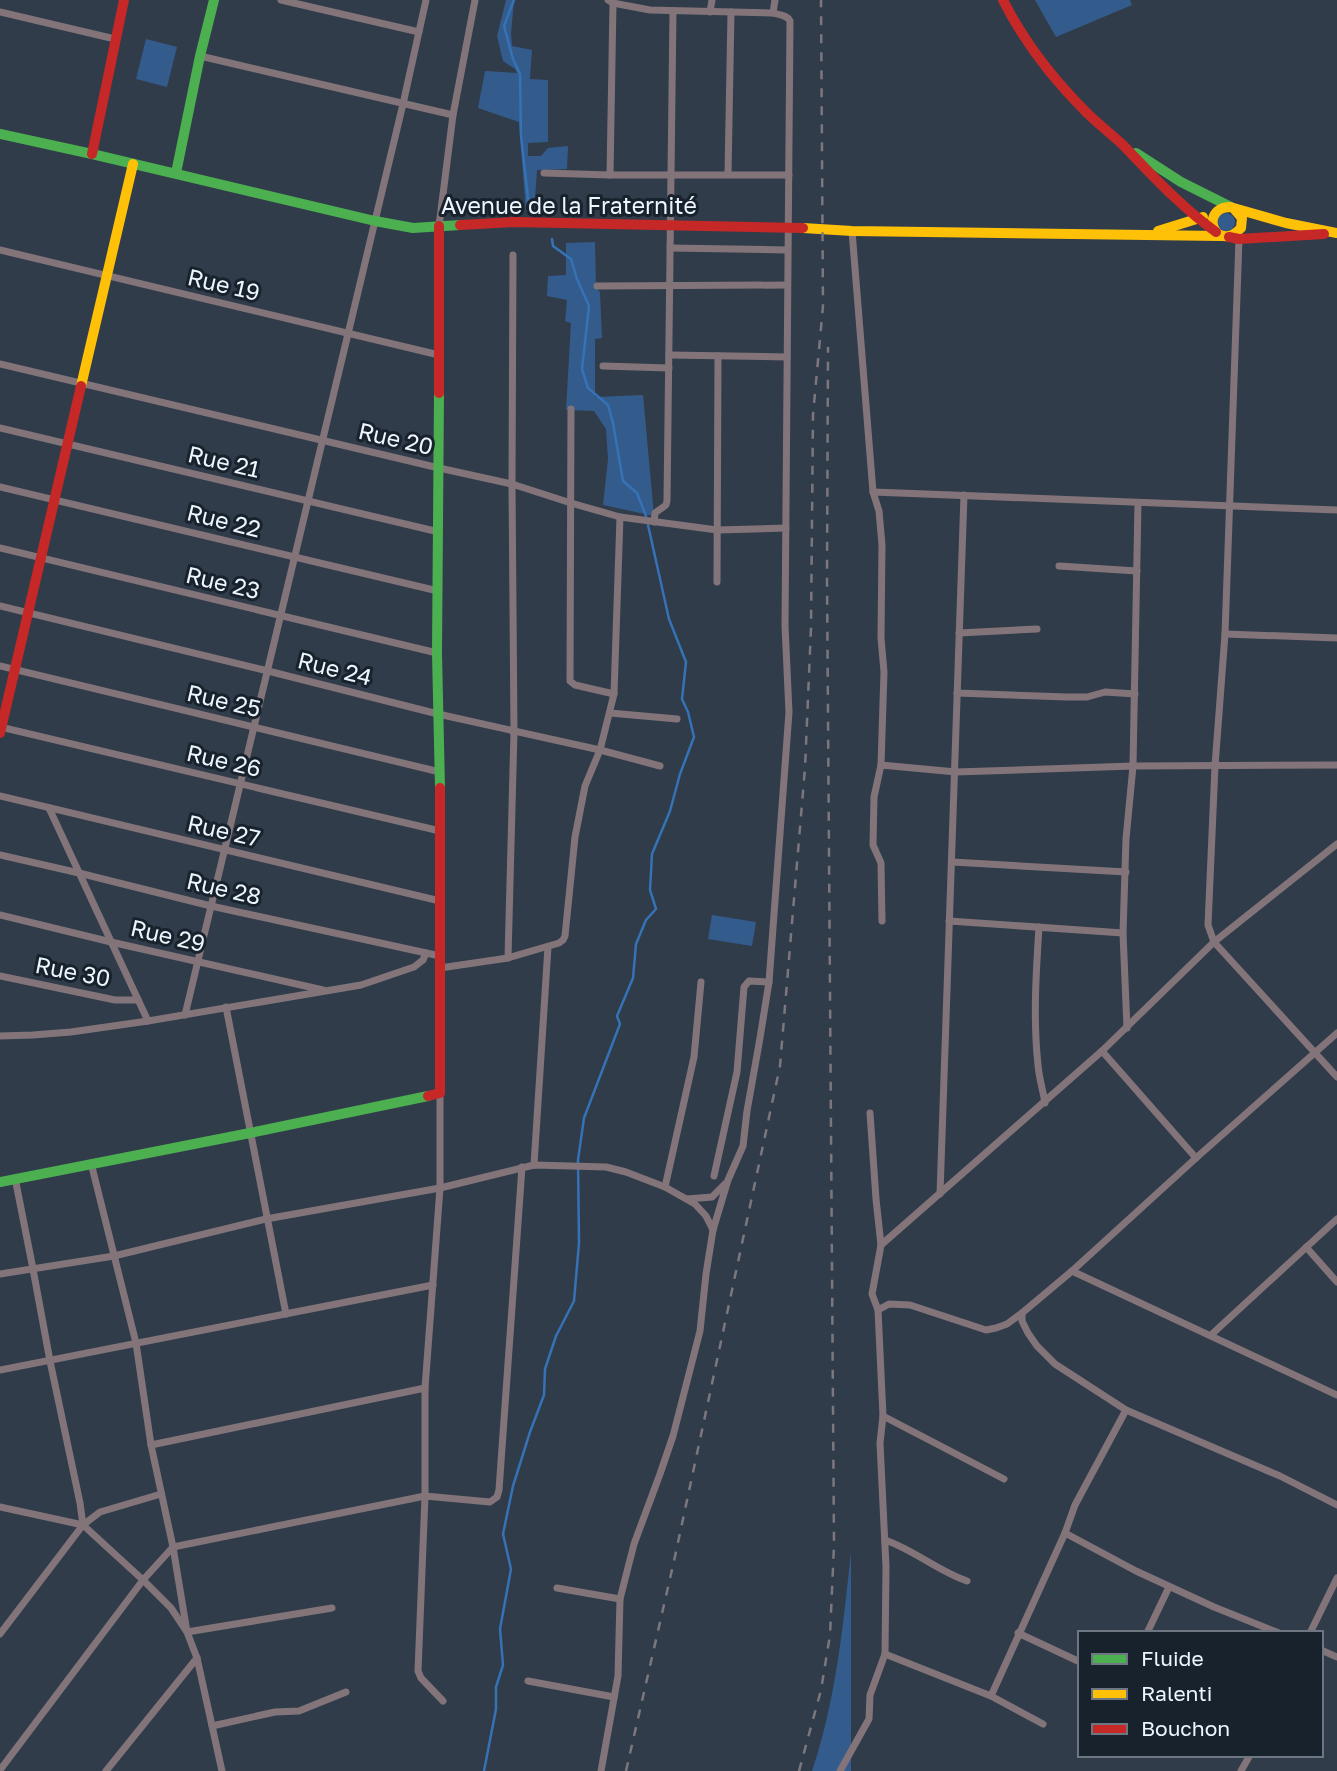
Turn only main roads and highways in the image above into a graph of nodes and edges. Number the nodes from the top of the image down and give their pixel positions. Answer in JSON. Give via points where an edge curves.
{"nodes":[{"id":1,"x":124,"y":0,"type":"edge"},
{"id":2,"x":214,"y":0,"type":"edge"},
{"id":3,"x":1003,"y":0,"type":"edge"},
{"id":4,"x":0,"y":134,"type":"edge"},
{"id":5,"x":1124,"y":146,"type":"junction"},
{"id":6,"x":92,"y":154,"type":"junction"},
{"id":7,"x":133,"y":164,"type":"junction"},
{"id":8,"x":176,"y":173,"type":"junction"},
{"id":9,"x":1234,"y":209,"type":"junction"},
{"id":10,"x":1216,"y":212,"type":"junction"},
{"id":11,"x":1197,"y":219,"type":"junction"},
{"id":12,"x":439,"y":226,"type":"junction"},
{"id":13,"x":1148,"y":234,"type":"junction"},
{"id":14,"x":1337,"y":234,"type":"edge"},
{"id":15,"x":1226,"y":236,"type":"junction"},
{"id":16,"x":0,"y":729,"type":"edge"},
{"id":17,"x":0,"y":1181,"type":"edge"}],
"edges":[{"from":1,"to":6,"type":"main road"},
{"from":2,"to":8,"type":"main road"},
{"from":3,"to":5,"type":"main road","via":[[1056,81]]},
{"from":4,"to":6,"type":"main road","name":"Avenue de la Fraternité"},
{"from":5,"to":9,"type":"main road"},
{"from":5,"to":11,"type":"main road"},
{"from":6,"to":7,"type":"main road","name":"Avenue de la Fraternité"},
{"from":7,"to":8,"type":"main road","name":"Avenue de la Fraternité"},
{"from":7,"to":16,"type":"main road"},
{"from":8,"to":12,"type":"main road","name":"Avenue de la Fraternité","via":[[375,221],[414,228]]},
{"from":9,"to":10,"type":"main road","name":"Avenue de la Fraternité","via":[[1223,207]]},
{"from":9,"to":14,"type":"main road","name":"Avenue de la Fraternité"},
{"from":9,"to":15,"type":"main road","via":[[1241,228],[1234,236]]},
{"from":10,"to":11,"type":"main road","name":"Avenue de la Fraternité"},
{"from":10,"to":15,"type":"main road","via":[[1212,224]]},
{"from":11,"to":13,"type":"main road","name":"Avenue de la Fraternité"},
{"from":11,"to":15,"type":"main road"},
{"from":12,"to":13,"type":"main road","name":"Avenue de la Fraternité","via":[[514,222]]},
{"from":12,"to":17,"type":"main road","via":[[440,1093]]},
{"from":13,"to":15,"type":"main road","name":"Avenue de la Fraternité"},
{"from":14,"to":15,"type":"main road","name":"Avenue de la Fraternité"}]}
